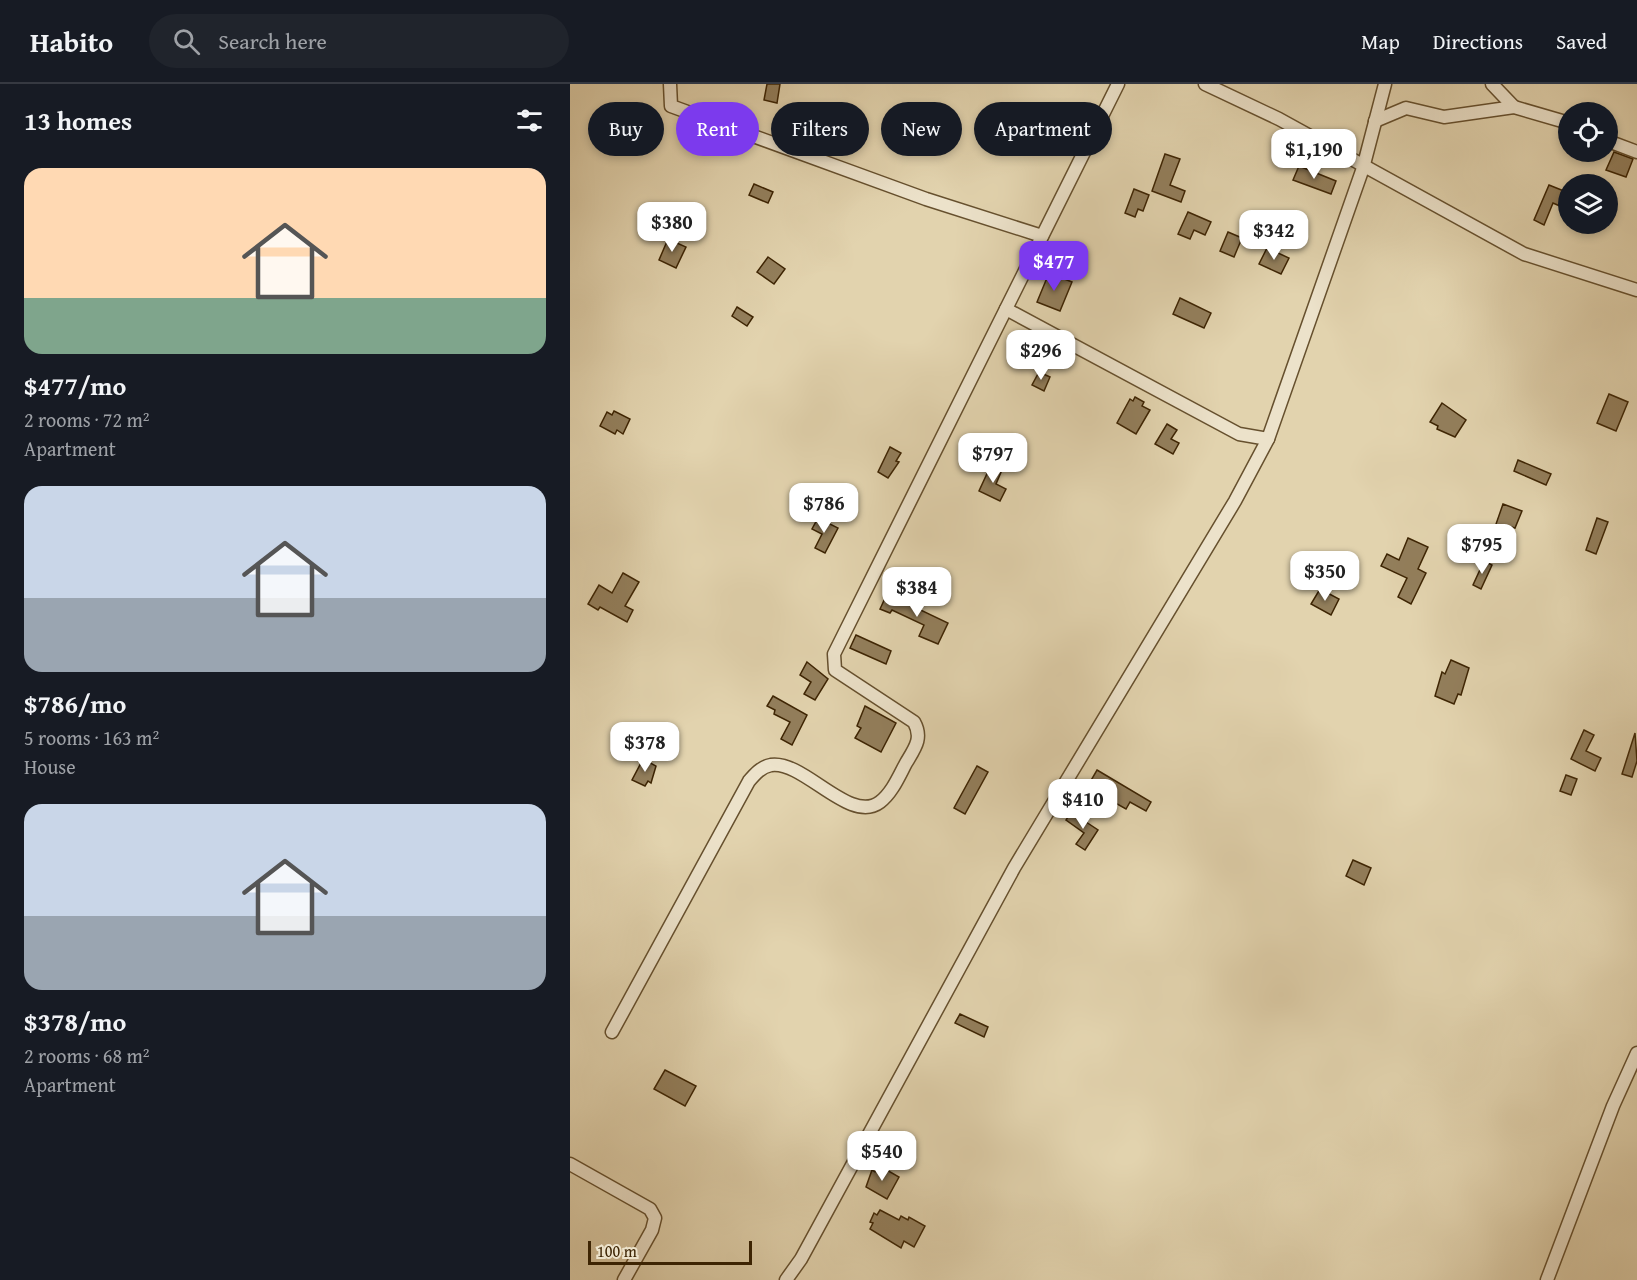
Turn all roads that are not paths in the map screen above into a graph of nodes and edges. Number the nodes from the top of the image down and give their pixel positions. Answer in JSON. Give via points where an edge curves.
{"nodes":[{"id":1,"x":670,"y":84,"type":"edge"},
{"id":2,"x":1118,"y":84,"type":"edge"},
{"id":3,"x":1205,"y":84,"type":"edge"},
{"id":4,"x":1385,"y":84,"type":"edge"},
{"id":5,"x":1492,"y":84,"type":"edge"},
{"id":6,"x":1514,"y":107,"type":"junction"},
{"id":7,"x":1558,"y":120,"type":"edge"},
{"id":8,"x":1375,"y":121,"type":"junction"},
{"id":9,"x":1618,"y":145,"type":"edge"},
{"id":10,"x":1637,"y":152,"type":"edge"},
{"id":11,"x":1363,"y":168,"type":"junction"},
{"id":12,"x":1042,"y":236,"type":"junction"},
{"id":13,"x":1637,"y":290,"type":"edge"},
{"id":14,"x":1006,"y":309,"type":"junction"},
{"id":15,"x":1268,"y":439,"type":"junction"},
{"id":16,"x":612,"y":1032,"type":"dead end"},
{"id":17,"x":1637,"y":1053,"type":"edge"},
{"id":18,"x":570,"y":1164,"type":"edge"},
{"id":19,"x":624,"y":1280,"type":"edge"},
{"id":20,"x":786,"y":1280,"type":"edge"},
{"id":21,"x":1546,"y":1280,"type":"edge"}],
"edges":[{"from":1,"to":12,"type":"street","via":[[671,106],[926,199]]},
{"from":2,"to":12,"type":"street"},
{"from":3,"to":11,"type":"street","via":[[1278,119]]},
{"from":4,"to":8,"type":"street"},
{"from":5,"to":6,"type":"street"},
{"from":6,"to":7,"type":"street"},
{"from":6,"to":8,"type":"street","via":[[1444,117],[1406,108]]},
{"from":8,"to":11,"type":"street"},
{"from":9,"to":10,"type":"street"},
{"from":11,"to":13,"type":"street","via":[[1524,254]]},
{"from":11,"to":15,"type":"street"},
{"from":12,"to":14,"type":"street"},
{"from":14,"to":15,"type":"street","via":[[1239,434]]},
{"from":14,"to":16,"type":"street","via":[[834,654],[835,670],[914,722],[920,732],[918,743],[880,802],[865,808],[851,804],[784,765],[759,770],[749,781]]},
{"from":15,"to":20,"type":"street","via":[[1235,501],[1014,868]]},
{"from":17,"to":21,"type":"street"},
{"from":18,"to":19,"type":"street","via":[[650,1209],[655,1218]]}]}
